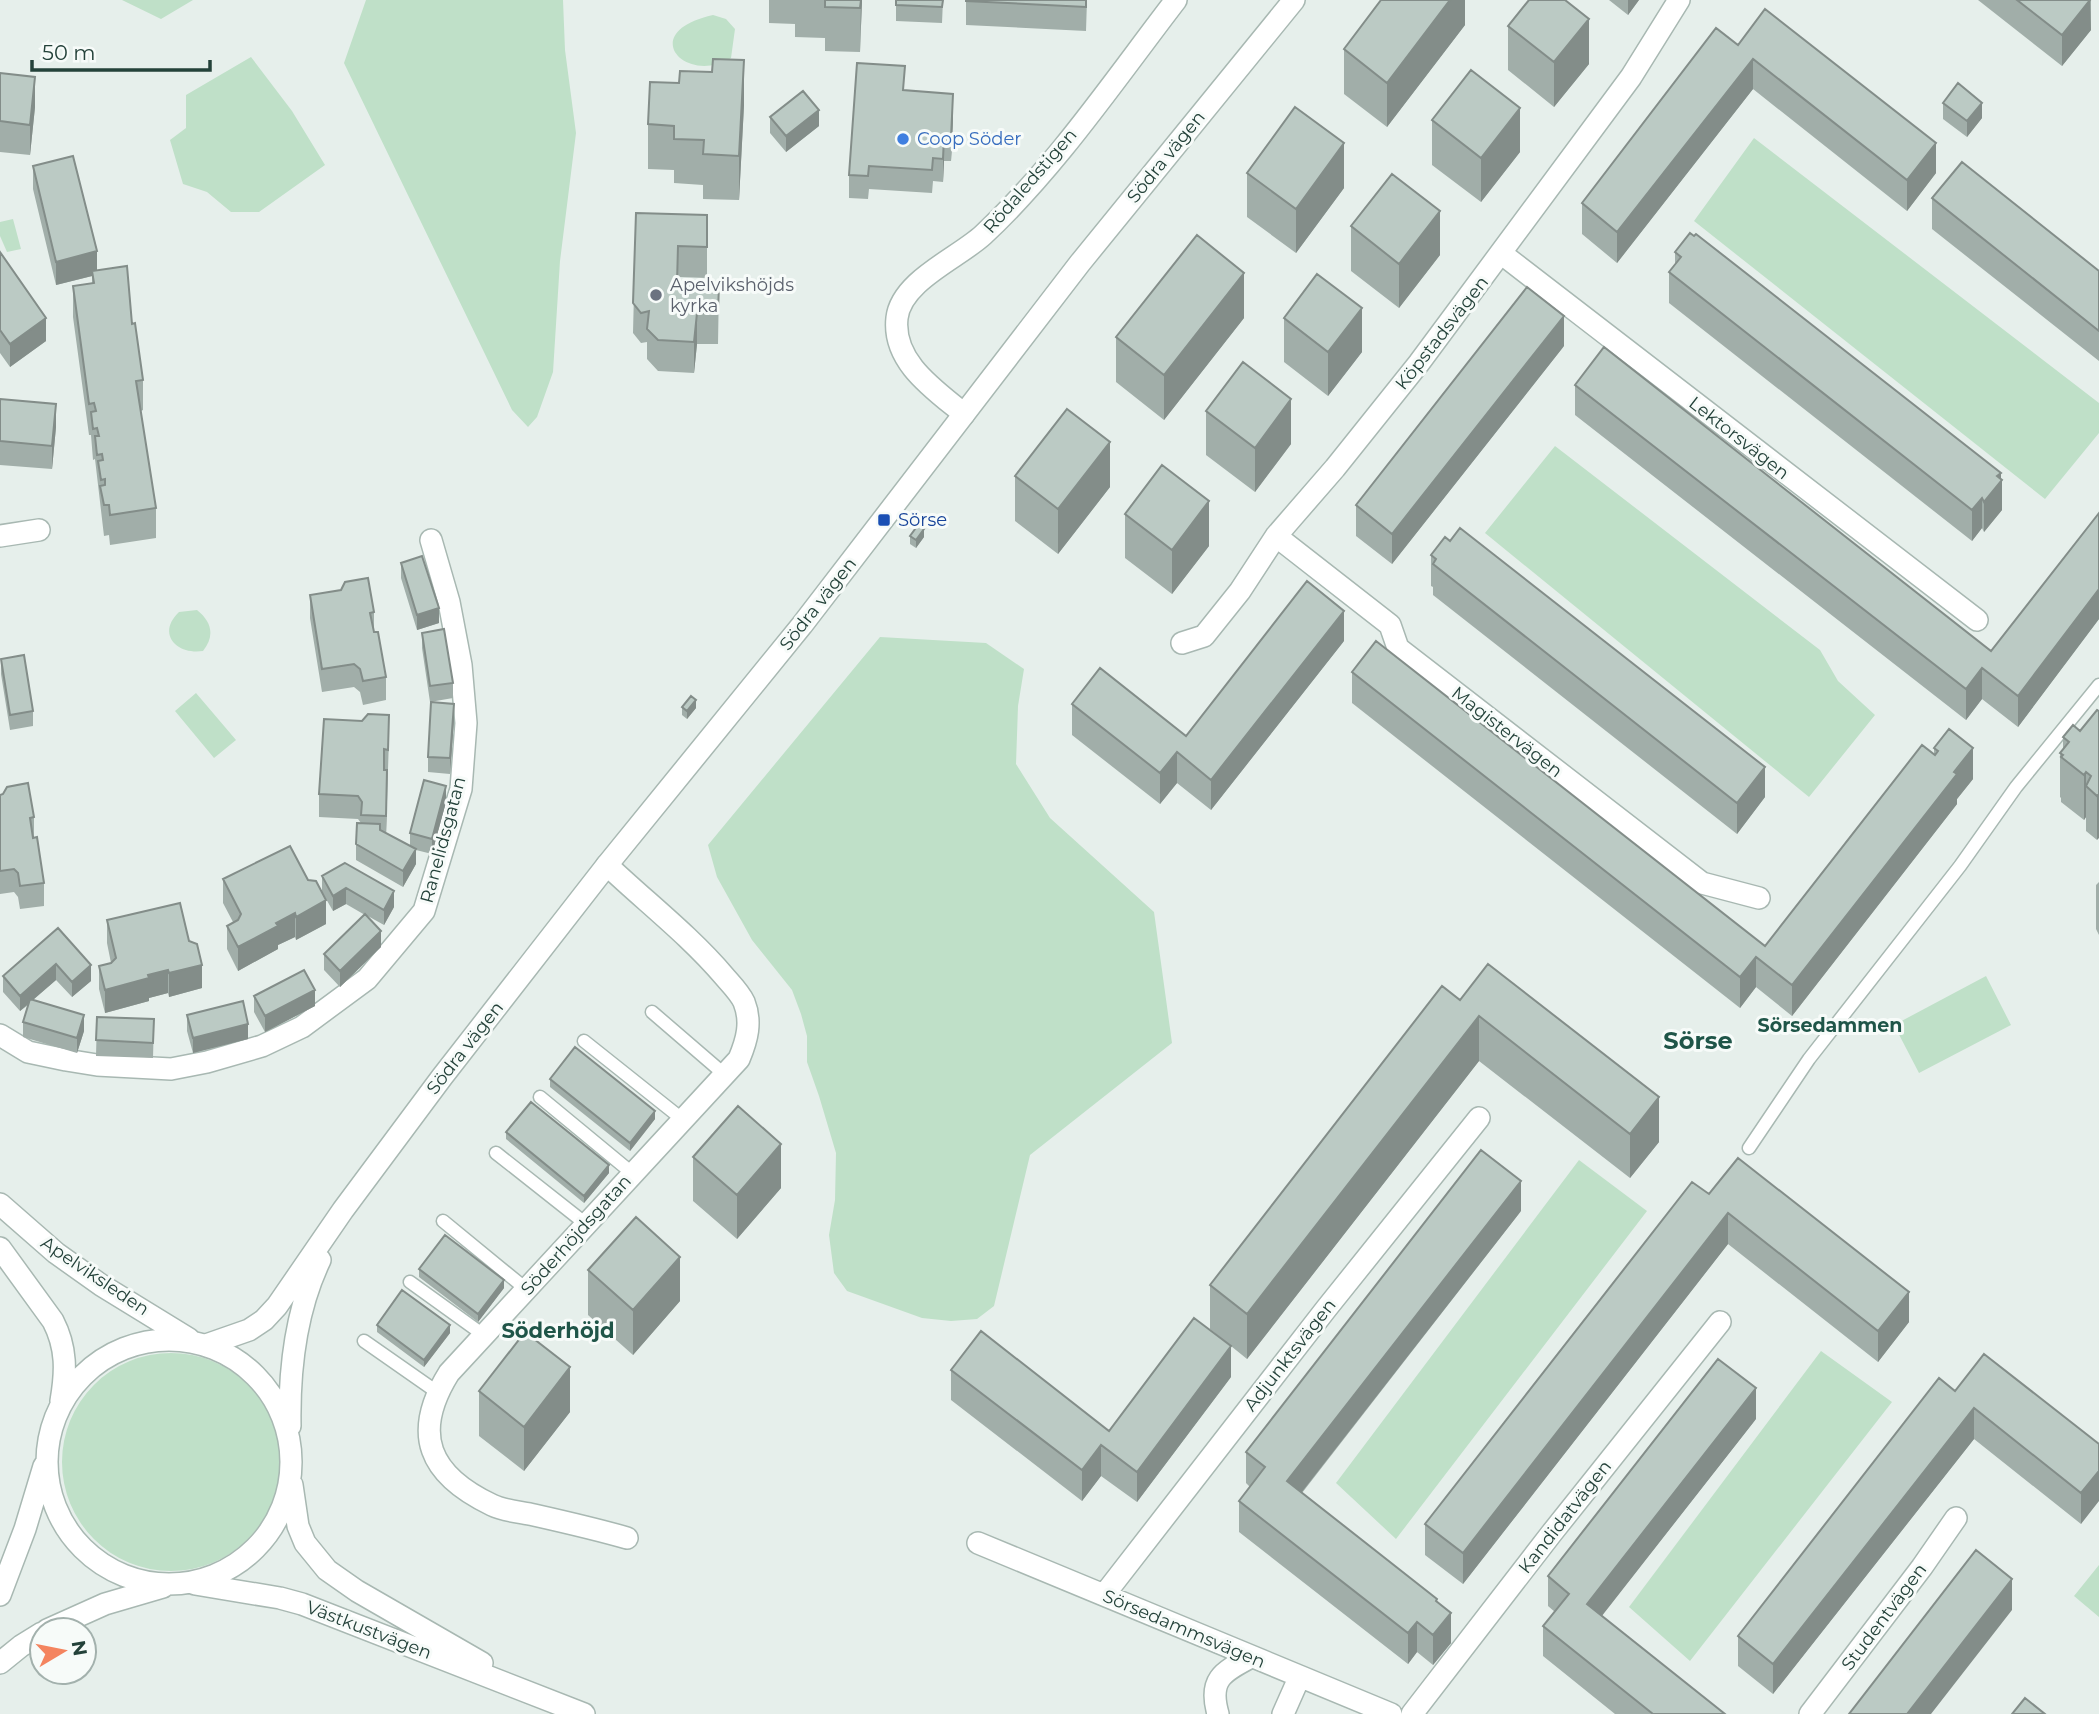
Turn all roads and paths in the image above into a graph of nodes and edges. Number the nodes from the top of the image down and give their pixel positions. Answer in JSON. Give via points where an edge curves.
{"nodes":[{"id":1,"x":1176,"y":0,"type":"edge"},
{"id":2,"x":1294,"y":0,"type":"edge"},
{"id":3,"x":1679,"y":0,"type":"edge"},
{"id":4,"x":1502,"y":254,"type":"junction"},
{"id":5,"x":964,"y":414,"type":"junction"},
{"id":6,"x":39,"y":530,"type":"dead end"},
{"id":7,"x":0,"y":536,"type":"edge"},
{"id":8,"x":1276,"y":536,"type":"junction"},
{"id":9,"x":431,"y":540,"type":"dead end"},
{"id":10,"x":1978,"y":620,"type":"dead end"},
{"id":11,"x":1182,"y":643,"type":"dead end"},
{"id":12,"x":2099,"y":685,"type":"edge"},
{"id":13,"x":607,"y":865,"type":"junction"},
{"id":14,"x":1759,"y":898,"type":"dead end"},
{"id":15,"x":652,"y":1012,"type":"dead end"},
{"id":16,"x":0,"y":1035,"type":"edge"},
{"id":17,"x":584,"y":1041,"type":"dead end"},
{"id":18,"x":724,"y":1074,"type":"junction"},
{"id":19,"x":540,"y":1097,"type":"dead end"},
{"id":20,"x":1479,"y":1118,"type":"dead end"},
{"id":21,"x":682,"y":1119,"type":"junction"},
{"id":22,"x":1749,"y":1148,"type":"dead end"},
{"id":23,"x":496,"y":1153,"type":"dead end"},
{"id":24,"x":632,"y":1173,"type":"junction"},
{"id":25,"x":0,"y":1204,"type":"edge"},
{"id":26,"x":343,"y":1210,"type":"junction"},
{"id":27,"x":443,"y":1221,"type":"dead end"},
{"id":28,"x":586,"y":1224,"type":"junction"},
{"id":29,"x":0,"y":1248,"type":"edge"},
{"id":30,"x":410,"y":1282,"type":"dead end"},
{"id":31,"x":526,"y":1289,"type":"junction"},
{"id":32,"x":1720,"y":1322,"type":"dead end"},
{"id":33,"x":485,"y":1336,"type":"junction"},
{"id":34,"x":364,"y":1341,"type":"dead end"},
{"id":35,"x":200,"y":1344,"type":"junction"},
{"id":36,"x":437,"y":1392,"type":"junction"},
{"id":37,"x":60,"y":1406,"type":"junction"},
{"id":38,"x":290,"y":1445,"type":"junction"},
{"id":39,"x":47,"y":1457,"type":"junction"},
{"id":40,"x":291,"y":1475,"type":"junction"},
{"id":41,"x":1956,"y":1518,"type":"dead end"},
{"id":42,"x":627,"y":1538,"type":"dead end"},
{"id":43,"x":978,"y":1544,"type":"dead end"},
{"id":44,"x":182,"y":1583,"type":"junction"},
{"id":45,"x":0,"y":1595,"type":"edge"},
{"id":46,"x":1104,"y":1595,"type":"junction"},
{"id":47,"x":78,"y":1616,"type":"edge"},
{"id":48,"x":28,"y":1642,"type":"edge"},
{"id":49,"x":1251,"y":1657,"type":"junction"},
{"id":50,"x":0,"y":1663,"type":"edge"},
{"id":51,"x":1299,"y":1678,"type":"junction"},
{"id":52,"x":545,"y":1698,"type":"junction"},
{"id":53,"x":584,"y":1714,"type":"edge"},
{"id":54,"x":1218,"y":1714,"type":"edge"},
{"id":55,"x":1283,"y":1714,"type":"edge"},
{"id":56,"x":1391,"y":1714,"type":"edge"},
{"id":57,"x":1412,"y":1714,"type":"edge"},
{"id":58,"x":1810,"y":1714,"type":"edge"}],
"edges":[{"from":1,"to":5,"type":"street","name":"Rödaledstigen","via":[[1013,206],[904,299],[897,318],[901,350],[929,386]]},
{"from":2,"to":5,"type":"street","name":"Södra vägen"},
{"from":3,"to":4,"type":"street","name":"Köpstadsvägen","via":[[1631,77]]},
{"from":4,"to":8,"type":"street","name":"Köpstadsvägen","via":[[1335,468]]},
{"from":4,"to":10,"type":"street","name":"Lektorsvägen"},
{"from":5,"to":13,"type":"street","name":"Södra vägen","via":[[802,625]]},
{"from":6,"to":7,"type":"street"},
{"from":8,"to":11,"type":"street","name":"Köpstadsvägen","via":[[1205,636]]},
{"from":8,"to":14,"type":"street","name":"Magistervägen","via":[[1390,625],[1398,648],[1702,883]]},
{"from":9,"to":16,"type":"street","name":"Ranelidsgatan","via":[[461,665],[466,723],[461,789],[424,911],[367,979],[302,1027],[272,1041],[171,1069],[66,1060],[28,1052]]},
{"from":12,"to":22,"type":"lane","via":[[1809,1059]]},
{"from":13,"to":18,"type":"street","name":"Söderhöjdsgatan","via":[[710,960],[744,1002],[749,1033],[739,1059]]},
{"from":13,"to":26,"type":"street","name":"Södra vägen"},
{"from":15,"to":18,"type":"lane"},
{"from":17,"to":21,"type":"lane"},
{"from":18,"to":21,"type":"street","name":"Söderhöjdsgatan"},
{"from":19,"to":24,"type":"lane"},
{"from":20,"to":46,"type":"street","name":"Adjunktsvägen"},
{"from":21,"to":24,"type":"street","name":"Söderhöjdsgatan"},
{"from":23,"to":28,"type":"lane"},
{"from":24,"to":28,"type":"street","name":"Söderhöjdsgatan"},
{"from":25,"to":35,"type":"street","name":"Apelviksleden","via":[[101,1285]]},
{"from":26,"to":35,"type":"street","name":"Södra vägen","via":[[264,1320],[236,1336]]},
{"from":26,"to":38,"type":"street","name":"Södra vägen","via":[[308,1288],[300,1319],[293,1351]]},
{"from":27,"to":31,"type":"lane"},
{"from":28,"to":31,"type":"street","name":"Söderhöjdsgatan"},
{"from":29,"to":37,"type":"street","via":[[60,1333],[66,1364]]},
{"from":30,"to":33,"type":"lane"},
{"from":31,"to":33,"type":"street","name":"Söderhöjdsgatan"},
{"from":32,"to":57,"type":"street","name":"Kandidatvägen"},
{"from":33,"to":36,"type":"street","name":"Söderhöjdsgatan"},
{"from":34,"to":36,"type":"lane"},
{"from":35,"to":37,"type":"street","via":[[158,1341],[121,1349],[80,1378]]},
{"from":35,"to":38,"type":"street","via":[[234,1359],[263,1384],[282,1416]]},
{"from":36,"to":42,"type":"street","name":"Söderhöjdsgatan","via":[[430,1412],[432,1451],[454,1483],[494,1506]]},
{"from":37,"to":39,"type":"street"},
{"from":38,"to":40,"type":"street"},
{"from":39,"to":44,"type":"street","via":[[56,1509],[87,1553],[134,1579]]},
{"from":39,"to":45,"type":"street"},
{"from":40,"to":44,"type":"street","via":[[277,1520],[257,1547],[216,1575]]},
{"from":40,"to":52,"type":"street","name":"Västkustvägen","via":[[298,1526],[305,1543],[327,1570]]},
{"from":41,"to":58,"type":"street","name":"Studentvägen"},
{"from":43,"to":46,"type":"street","name":"Sörsedammsvägen"},
{"from":44,"to":47,"type":"street","name":"Västkustvägen"},
{"from":44,"to":52,"type":"street","name":"Västkustvägen","via":[[302,1604]]},
{"from":46,"to":49,"type":"street","name":"Sörsedammsvägen"},
{"from":48,"to":50,"type":"street"},
{"from":49,"to":51,"type":"street","name":"Sörsedammsvägen"},
{"from":49,"to":54,"type":"street","via":[[1220,1676],[1214,1689]]},
{"from":51,"to":55,"type":"street"},
{"from":51,"to":56,"type":"street","name":"Sörsedammsvägen"},
{"from":52,"to":53,"type":"street","name":"Västkustvägen"}]}
